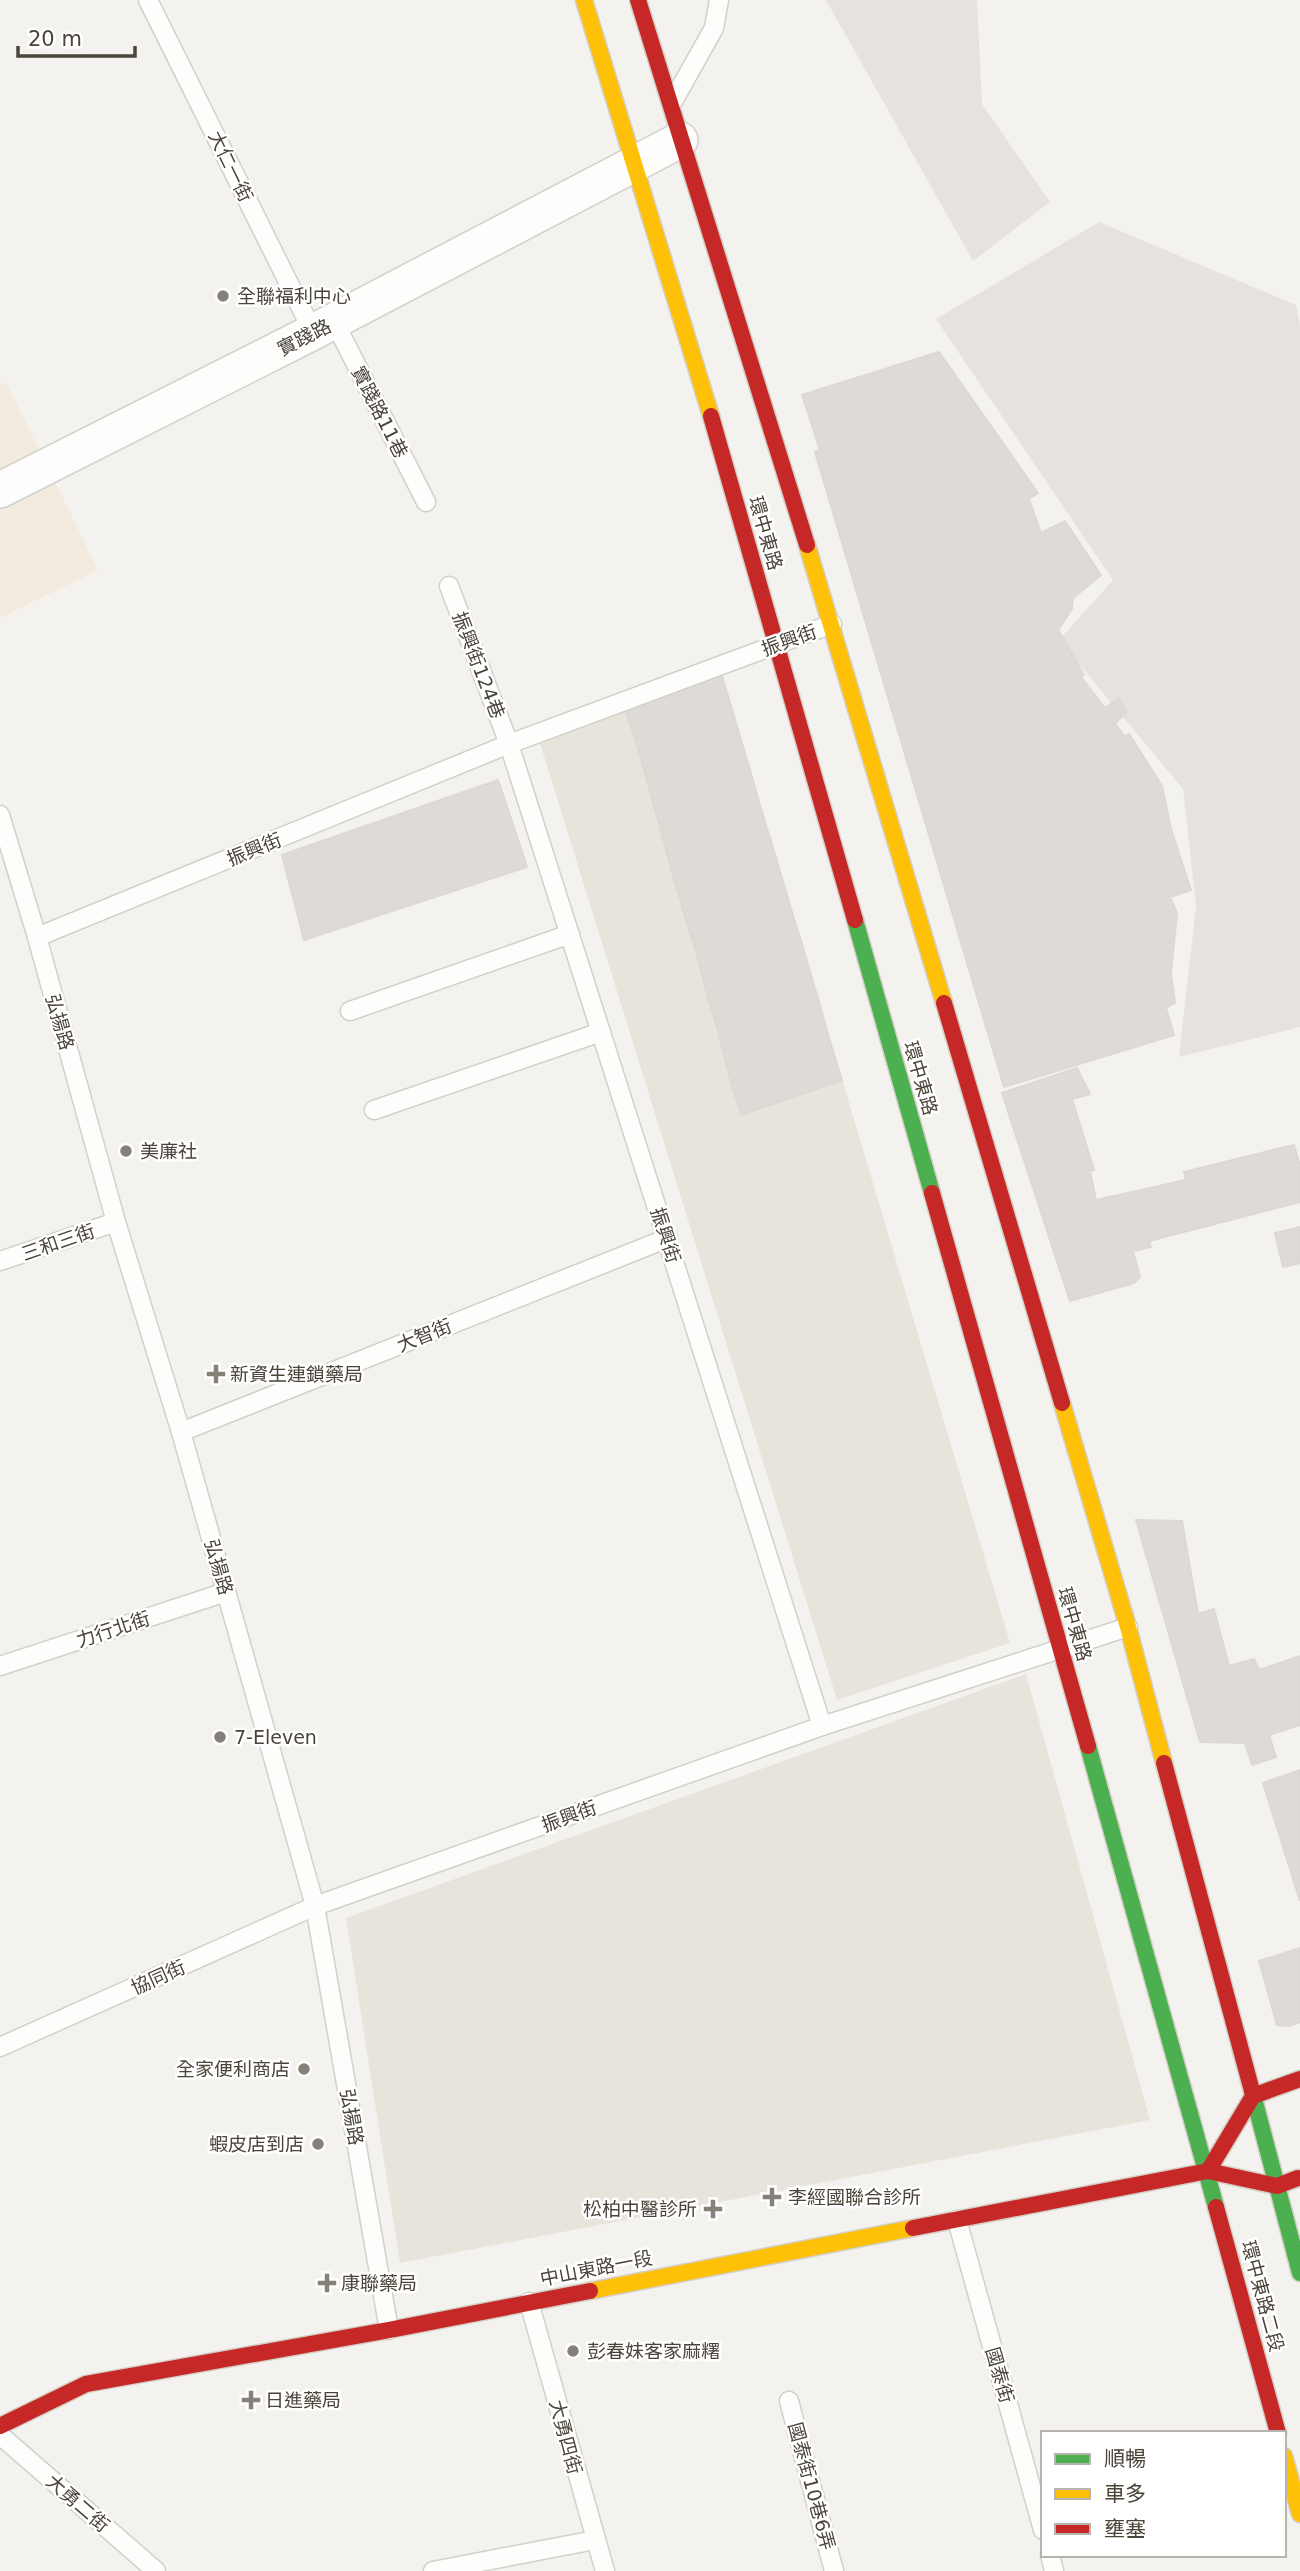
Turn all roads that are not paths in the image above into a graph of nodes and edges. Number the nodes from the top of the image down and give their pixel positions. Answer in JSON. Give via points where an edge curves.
{"nodes":[{"id":1,"x":148,"y":0,"type":"edge"},
{"id":2,"x":584,"y":0,"type":"edge"},
{"id":3,"x":638,"y":0,"type":"edge"},
{"id":4,"x":719,"y":0,"type":"edge"},
{"id":5,"x":670,"y":106,"type":"junction"},
{"id":6,"x":680,"y":140,"type":"junction"},
{"id":7,"x":636,"y":162,"type":"junction"},
{"id":8,"x":324,"y":327,"type":"junction"},
{"id":9,"x":0,"y":490,"type":"edge"},
{"id":10,"x":426,"y":502,"type":"dead end"},
{"id":11,"x":449,"y":586,"type":"dead end"},
{"id":12,"x":832,"y":624,"type":"junction"},
{"id":13,"x":776,"y":645,"type":"junction"},
{"id":14,"x":509,"y":744,"type":"junction"},
{"id":15,"x":0,"y":815,"type":"edge"},
{"id":16,"x":570,"y":934,"type":"junction"},
{"id":17,"x":37,"y":937,"type":"junction"},
{"id":18,"x":350,"y":1011,"type":"dead end"},
{"id":19,"x":601,"y":1032,"type":"junction"},
{"id":20,"x":374,"y":1110,"type":"dead end"},
{"id":21,"x":116,"y":1222,"type":"junction"},
{"id":22,"x":667,"y":1238,"type":"junction"},
{"id":23,"x":0,"y":1261,"type":"edge"},
{"id":24,"x":181,"y":1432,"type":"junction"},
{"id":25,"x":226,"y":1592,"type":"junction"},
{"id":26,"x":1128,"y":1627,"type":"junction"},
{"id":27,"x":1061,"y":1651,"type":"junction"},
{"id":28,"x":0,"y":1666,"type":"edge"},
{"id":29,"x":822,"y":1726,"type":"junction"},
{"id":30,"x":315,"y":1906,"type":"junction"},
{"id":31,"x":0,"y":2048,"type":"edge"},
{"id":32,"x":1300,"y":2079,"type":"edge"},
{"id":33,"x":1253,"y":2096,"type":"junction"},
{"id":34,"x":1208,"y":2171,"type":"junction"},
{"id":35,"x":1300,"y":2177,"type":"edge"},
{"id":36,"x":1277,"y":2186,"type":"junction"},
{"id":37,"x":957,"y":2220,"type":"junction"},
{"id":38,"x":1300,"y":2273,"type":"edge"},
{"id":39,"x":529,"y":2302,"type":"junction"},
{"id":40,"x":388,"y":2330,"type":"junction"},
{"id":41,"x":789,"y":2401,"type":"dead end"},
{"id":42,"x":0,"y":2426,"type":"edge"},
{"id":43,"x":1277,"y":2431,"type":"edge"},
{"id":44,"x":0,"y":2435,"type":"edge"},
{"id":45,"x":1286,"y":2463,"type":"edge"},
{"id":46,"x":1300,"y":2514,"type":"edge"},
{"id":47,"x":1041,"y":2523,"type":"edge"},
{"id":48,"x":595,"y":2540,"type":"junction"},
{"id":49,"x":156,"y":2571,"type":"edge"},
{"id":50,"x":433,"y":2571,"type":"edge"},
{"id":51,"x":605,"y":2571,"type":"edge"},
{"id":52,"x":834,"y":2571,"type":"edge"}],
"edges":[{"from":1,"to":8,"type":"lane","name":"大仁一街"},
{"from":2,"to":7,"type":"street","name":"環中東路"},
{"from":3,"to":5,"type":"street","name":"環中東路"},
{"from":4,"to":5,"type":"lane","via":[[714,29]]},
{"from":5,"to":6,"type":"street","name":"環中東路"},
{"from":6,"to":7,"type":"street","name":"實踐路"},
{"from":6,"to":12,"type":"street","name":"環中東路"},
{"from":7,"to":8,"type":"street","name":"實踐路"},
{"from":7,"to":13,"type":"street","name":"環中東路"},
{"from":8,"to":9,"type":"street","name":"實踐路"},
{"from":8,"to":10,"type":"lane","name":"實踐路11巷"},
{"from":11,"to":14,"type":"lane","name":"振興街124巷"},
{"from":12,"to":13,"type":"lane","name":"振興街"},
{"from":12,"to":26,"type":"street","name":"環中東路"},
{"from":13,"to":14,"type":"lane","name":"振興街"},
{"from":13,"to":27,"type":"street","name":"環中東路"},
{"from":14,"to":16,"type":"lane","name":"振興街"},
{"from":14,"to":17,"type":"lane","name":"振興街"},
{"from":15,"to":17,"type":"lane","name":"弘揚路"},
{"from":16,"to":18,"type":"lane"},
{"from":16,"to":19,"type":"lane","name":"振興街"},
{"from":17,"to":21,"type":"lane","name":"弘揚路"},
{"from":19,"to":20,"type":"lane"},
{"from":19,"to":22,"type":"lane","name":"振興街"},
{"from":21,"to":23,"type":"lane","name":"三和三街"},
{"from":21,"to":24,"type":"lane","name":"弘揚路"},
{"from":22,"to":24,"type":"lane","name":"大智街"},
{"from":22,"to":29,"type":"lane","name":"振興街"},
{"from":24,"to":25,"type":"lane","name":"弘揚路"},
{"from":25,"to":28,"type":"lane","name":"力行北街"},
{"from":25,"to":30,"type":"lane","name":"弘揚路"},
{"from":26,"to":27,"type":"lane","name":"振興街"},
{"from":26,"to":33,"type":"street","name":"環中東路"},
{"from":27,"to":29,"type":"lane","name":"振興街"},
{"from":27,"to":34,"type":"street","name":"環中東路"},
{"from":29,"to":30,"type":"lane","name":"振興街"},
{"from":30,"to":31,"type":"lane","name":"協同街"},
{"from":30,"to":40,"type":"lane","name":"弘揚路"},
{"from":32,"to":33,"type":"street"},
{"from":33,"to":34,"type":"street"},
{"from":33,"to":36,"type":"street"},
{"from":34,"to":36,"type":"street"},
{"from":34,"to":37,"type":"street","name":"中山東路一段"},
{"from":34,"to":43,"type":"street","name":"環中東路二段"},
{"from":35,"to":36,"type":"street"},
{"from":36,"to":38,"type":"street"},
{"from":37,"to":39,"type":"street","name":"中山東路一段"},
{"from":37,"to":47,"type":"lane","name":"國泰街"},
{"from":39,"to":40,"type":"street","name":"中山東路一段"},
{"from":39,"to":48,"type":"lane","name":"大勇四街"},
{"from":40,"to":42,"type":"street","name":"中山東路一段","via":[[86,2384]]},
{"from":41,"to":52,"type":"lane","name":"國泰街10巷6弄"},
{"from":44,"to":49,"type":"lane","name":"大勇二街"},
{"from":45,"to":46,"type":"street"},
{"from":48,"to":50,"type":"lane"},
{"from":48,"to":51,"type":"lane","name":"大勇四街"}]}
